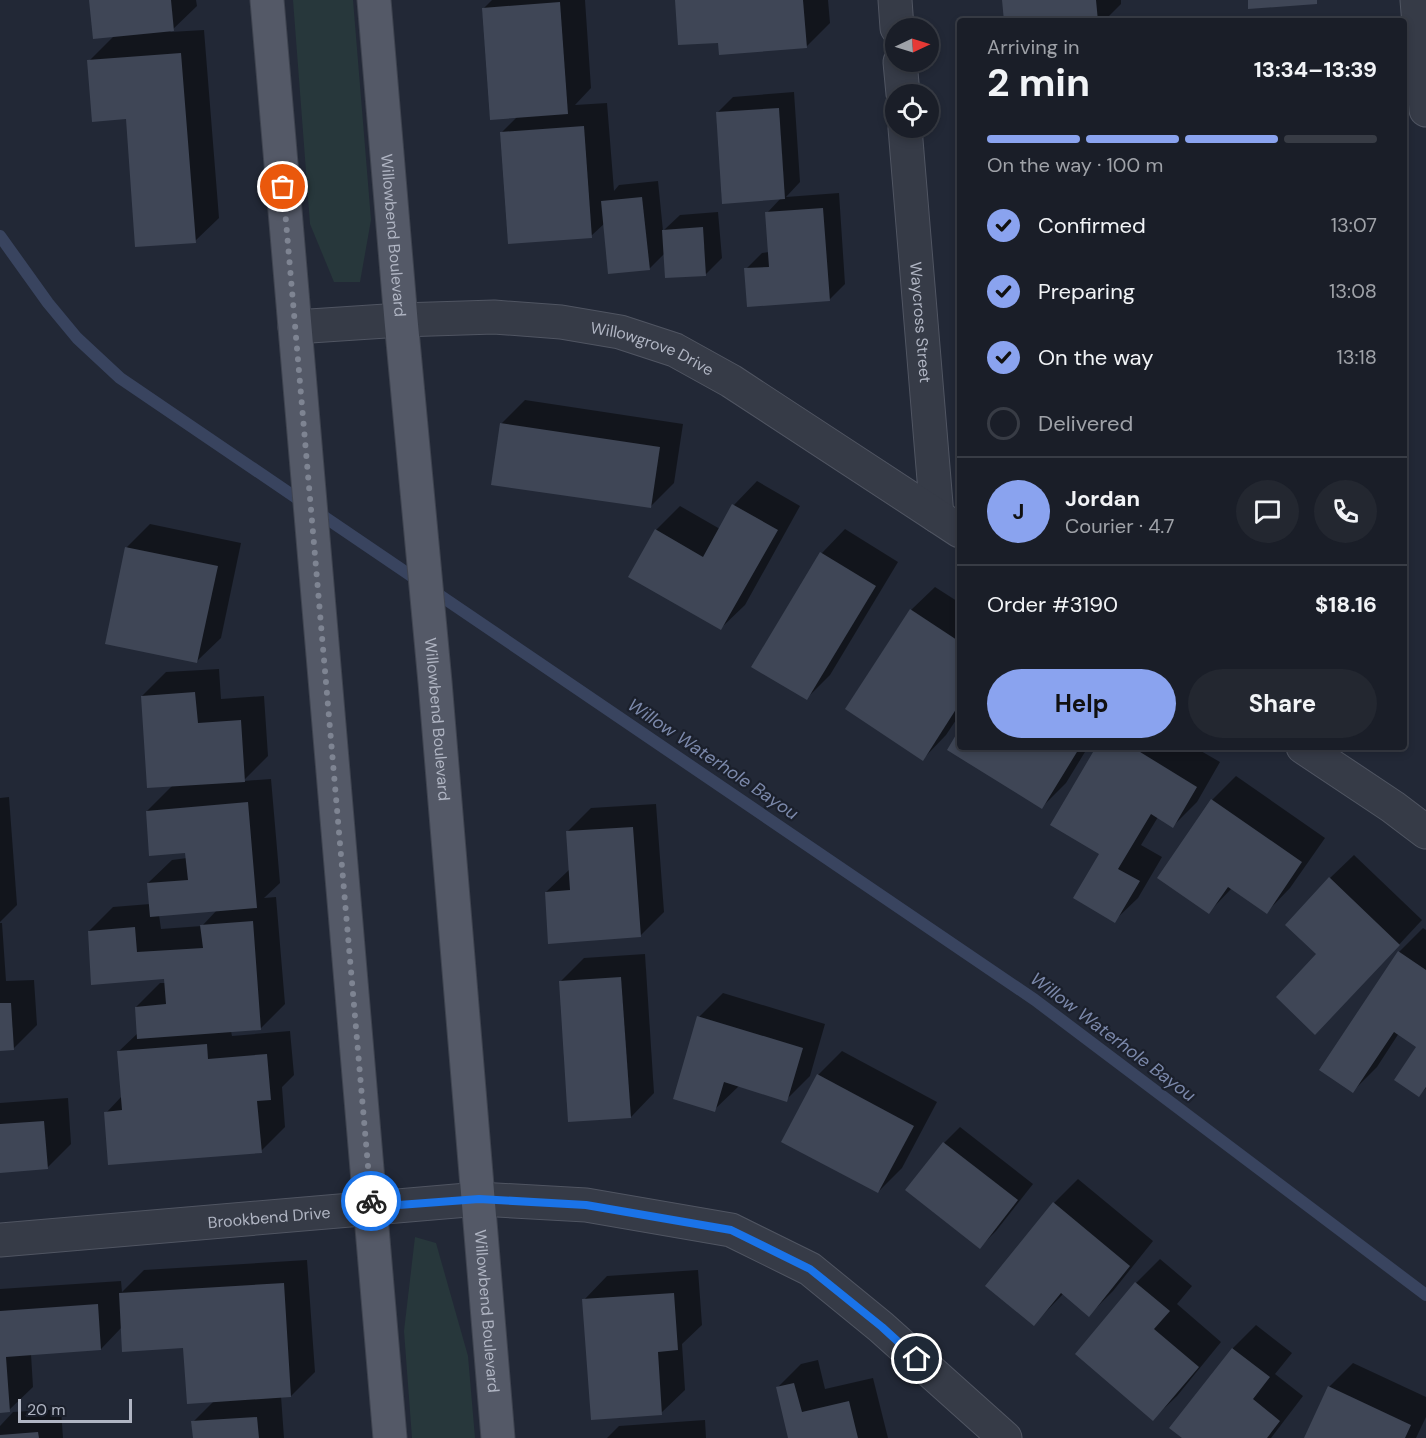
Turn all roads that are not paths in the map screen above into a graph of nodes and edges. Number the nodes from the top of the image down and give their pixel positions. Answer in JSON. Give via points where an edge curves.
{"nodes":[{"id":1,"x":267,"y":0,"type":"edge"},
{"id":2,"x":374,"y":0,"type":"edge"},
{"id":3,"x":895,"y":0,"type":"edge"},
{"id":4,"x":1417,"y":0,"type":"edge"},
{"id":5,"x":896,"y":18,"type":"edge"},
{"id":6,"x":1426,"y":110,"type":"edge"},
{"id":7,"x":906,"y":138,"type":"edge"},
{"id":8,"x":400,"y":320,"type":"junction"},
{"id":9,"x":295,"y":327,"type":"junction"},
{"id":10,"x":948,"y":523,"type":"edge"},
{"id":11,"x":1308,"y":750,"type":"edge"},
{"id":12,"x":1426,"y":832,"type":"edge"},
{"id":13,"x":479,"y":1199,"type":"junction"},
{"id":14,"x":372,"y":1207,"type":"junction"},
{"id":15,"x":0,"y":1240,"type":"edge"},
{"id":16,"x":390,"y":1438,"type":"edge"},
{"id":17,"x":498,"y":1438,"type":"edge"},
{"id":18,"x":1005,"y":1438,"type":"edge"}],
"edges":[{"from":1,"to":9,"type":"main road"},
{"from":2,"to":8,"type":"main road","name":"Willowbend Boulevard"},
{"from":3,"to":5,"type":"street"},
{"from":4,"to":6,"type":"street"},
{"from":7,"to":10,"type":"street","name":"Waycross Street"},
{"from":8,"to":9,"type":"street","name":"Willowgrove Drive"},
{"from":8,"to":10,"type":"street","name":"Willowgrove Drive","via":[[494,317],[561,322],[620,332],[675,350],[731,381]]},
{"from":8,"to":13,"type":"main road","name":"Willowbend Boulevard"},
{"from":9,"to":14,"type":"main road"},
{"from":11,"to":12,"type":"street"},
{"from":13,"to":14,"type":"street","name":"Brookbend Drive"},
{"from":13,"to":17,"type":"main road","name":"Willowbend Boulevard"},
{"from":13,"to":18,"type":"street","name":"Brookbend Drive","via":[[586,1205],[731,1230],[810,1269],[882,1327]]},
{"from":14,"to":15,"type":"street","name":"Brookbend Drive"},
{"from":14,"to":16,"type":"main road"}]}
